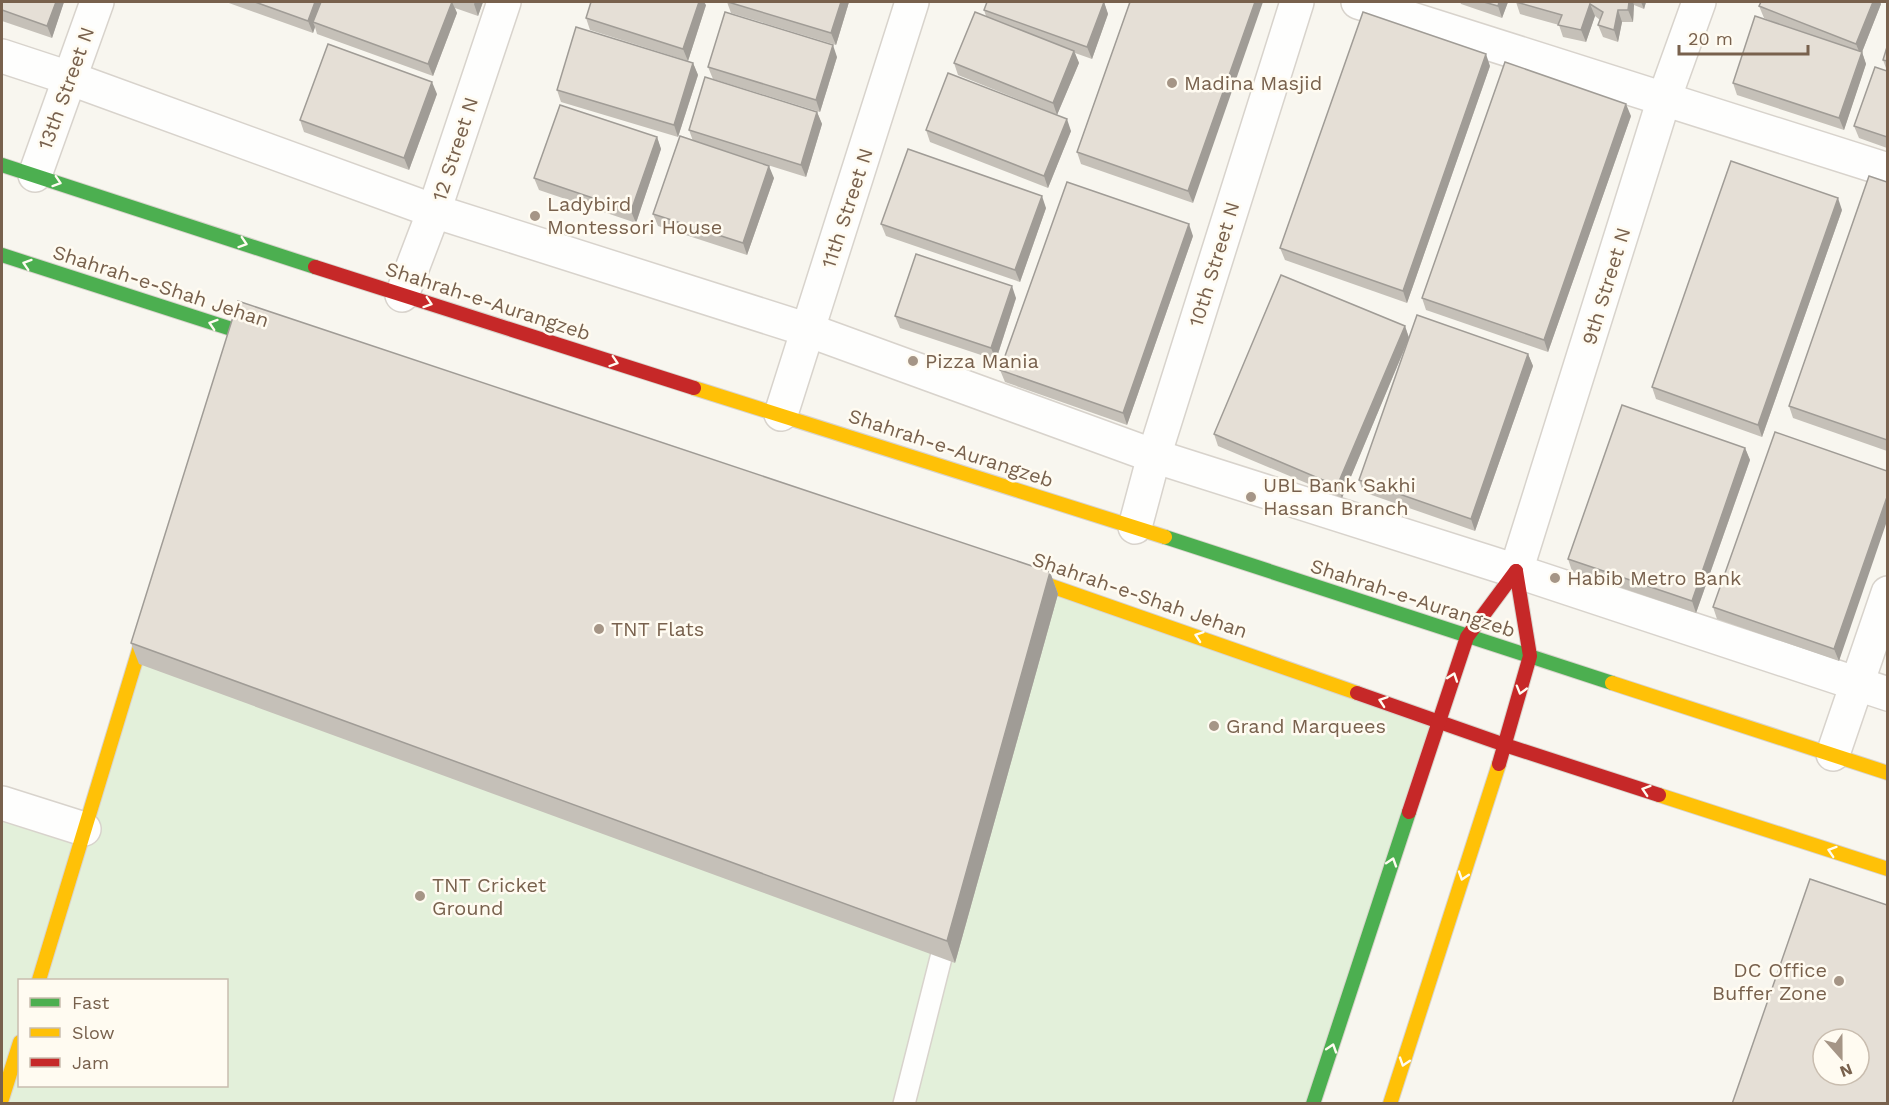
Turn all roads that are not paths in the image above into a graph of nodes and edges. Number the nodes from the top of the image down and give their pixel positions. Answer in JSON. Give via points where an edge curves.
{"nodes":[{"id":1,"x":97,"y":2,"type":"edge"},
{"id":2,"x":504,"y":2,"type":"edge"},
{"id":3,"x":912,"y":2,"type":"edge"},
{"id":4,"x":1297,"y":2,"type":"edge"},
{"id":5,"x":1358,"y":2,"type":"edge"},
{"id":6,"x":1699,"y":2,"type":"edge"},
{"id":7,"x":2,"y":56,"type":"edge"},
{"id":8,"x":69,"y":78,"type":"junction"},
{"id":9,"x":1664,"y":99,"type":"junction"},
{"id":10,"x":2,"y":165,"type":"edge"},
{"id":11,"x":1887,"y":170,"type":"edge"},
{"id":12,"x":35,"y":175,"type":"junction"},
{"id":13,"x":434,"y":211,"type":"junction"},
{"id":14,"x":2,"y":255,"type":"edge"},
{"id":15,"x":402,"y":295,"type":"junction"},
{"id":16,"x":808,"y":330,"type":"junction"},
{"id":17,"x":280,"y":345,"type":"edge"},
{"id":18,"x":781,"y":414,"type":"junction"},
{"id":19,"x":1154,"y":456,"type":"junction"},
{"id":20,"x":1135,"y":528,"type":"junction"},
{"id":21,"x":993,"y":566,"type":"edge"},
{"id":22,"x":1516,"y":571,"type":"junction"},
{"id":23,"x":1050,"y":584,"type":"junction"},
{"id":24,"x":1887,"y":593,"type":"edge"},
{"id":25,"x":155,"y":599,"type":"edge"},
{"id":26,"x":1043,"y":606,"type":"edge"},
{"id":27,"x":1467,"y":637,"type":"junction"},
{"id":28,"x":1530,"y":656,"type":"junction"},
{"id":29,"x":1857,"y":684,"type":"junction"},
{"id":30,"x":1887,"y":694,"type":"edge"},
{"id":31,"x":1438,"y":720,"type":"junction"},
{"id":32,"x":1505,"y":744,"type":"junction"},
{"id":33,"x":1833,"y":754,"type":"junction"},
{"id":34,"x":1887,"y":773,"type":"edge"},
{"id":35,"x":2,"y":803,"type":"edge"},
{"id":36,"x":84,"y":829,"type":"junction"},
{"id":37,"x":1887,"y":869,"type":"edge"},
{"id":38,"x":954,"y":909,"type":"edge"},
{"id":39,"x":40,"y":979,"type":"edge"},
{"id":40,"x":18,"y":1048,"type":"edge"},
{"id":41,"x":2,"y":1099,"type":"edge"},
{"id":42,"x":904,"y":1104,"type":"edge"},
{"id":43,"x":1313,"y":1104,"type":"edge"},
{"id":44,"x":1390,"y":1104,"type":"edge"}],
"edges":[{"from":1,"to":8,"type":"street","name":"13th Street N"},
{"from":2,"to":13,"type":"street","name":"12 Street N"},
{"from":3,"to":16,"type":"street","name":"11th Street N"},
{"from":4,"to":19,"type":"street","name":"10th Street N"},
{"from":5,"to":9,"type":"street"},
{"from":6,"to":9,"type":"street","name":"9th Street N"},
{"from":7,"to":8,"type":"street"},
{"from":8,"to":12,"type":"street","name":"13th Street N"},
{"from":8,"to":13,"type":"street"},
{"from":9,"to":11,"type":"street"},
{"from":9,"to":22,"type":"street","name":"9th Street N"},
{"from":10,"to":12,"type":"main road","name":"Shahrah-e-Aurangzeb"},
{"from":12,"to":15,"type":"main road","name":"Shahrah-e-Aurangzeb","one_way":true},
{"from":13,"to":15,"type":"street","name":"12 Street N"},
{"from":13,"to":16,"type":"street"},
{"from":17,"to":14,"type":"main road","name":"Shahrah-e-Shah Jehan","one_way":true,"via":[[233,336]]},
{"from":15,"to":18,"type":"main road","name":"Shahrah-e-Aurangzeb","one_way":true},
{"from":16,"to":18,"type":"street","name":"11th Street N"},
{"from":16,"to":19,"type":"street"},
{"from":18,"to":20,"type":"main road","name":"Shahrah-e-Aurangzeb"},
{"from":19,"to":20,"type":"street","name":"10th Street N"},
{"from":19,"to":22,"type":"street"},
{"from":20,"to":27,"type":"main road","name":"Shahrah-e-Aurangzeb"},
{"from":21,"to":23,"type":"main road","name":"Shahrah-e-Shah Jehan"},
{"from":22,"to":27,"type":"main road"},
{"from":22,"to":28,"type":"main road"},
{"from":22,"to":29,"type":"street"},
{"from":23,"to":26,"type":"lane"},
{"from":31,"to":23,"type":"main road","name":"Shahrah-e-Shah Jehan","one_way":true},
{"from":24,"to":29,"type":"street"},
{"from":25,"to":36,"type":"main road"},
{"from":27,"to":28,"type":"main road","name":"Shahrah-e-Aurangzeb"},
{"from":31,"to":27,"type":"main road","one_way":true},
{"from":28,"to":32,"type":"main road","one_way":true},
{"from":28,"to":33,"type":"main road","name":"Shahrah-e-Aurangzeb"},
{"from":29,"to":30,"type":"street"},
{"from":29,"to":33,"type":"street"},
{"from":31,"to":32,"type":"main road"},
{"from":43,"to":31,"type":"main road","one_way":true},
{"from":37,"to":32,"type":"main road","one_way":true},
{"from":32,"to":44,"type":"main road","one_way":true},
{"from":33,"to":34,"type":"main road","name":"Shahrah-e-Aurangzeb"},
{"from":35,"to":36,"type":"street"},
{"from":36,"to":39,"type":"main road"},
{"from":38,"to":42,"type":"lane"},
{"from":40,"to":41,"type":"main road"}]}
